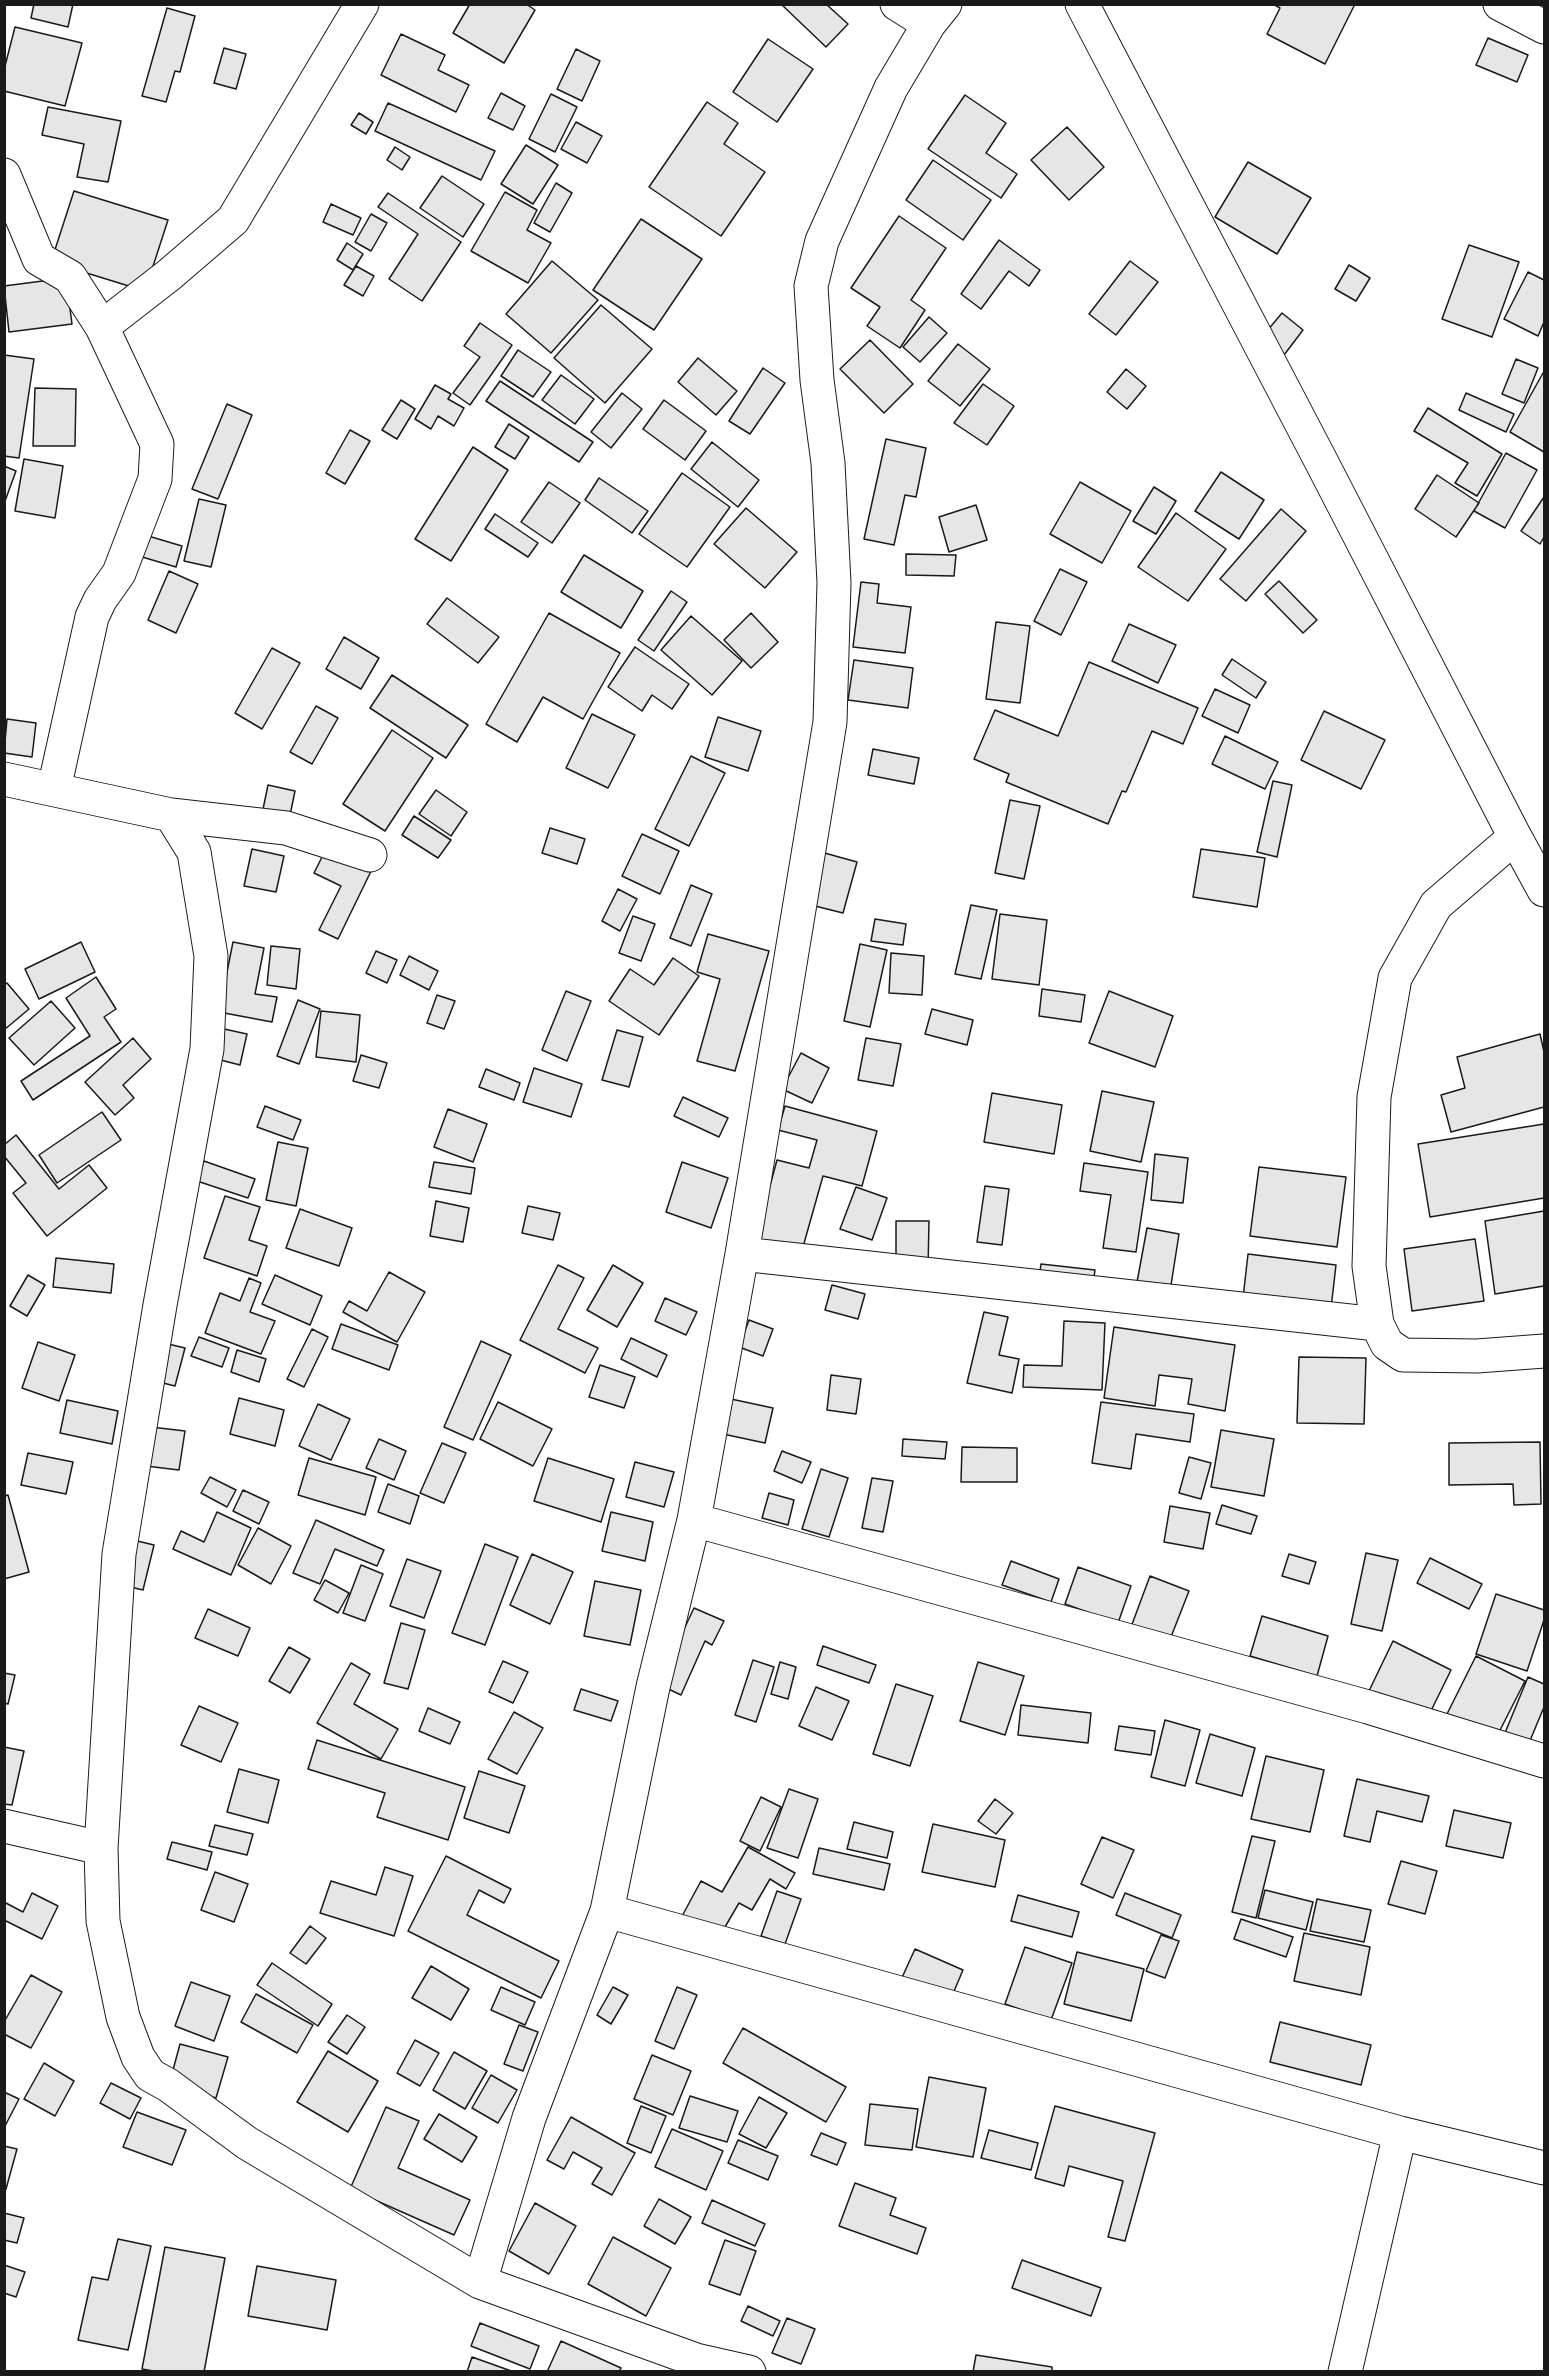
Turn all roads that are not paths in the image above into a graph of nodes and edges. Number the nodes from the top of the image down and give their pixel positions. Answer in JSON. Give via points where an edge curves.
{"nodes":[{"id":1,"x":362,"y":4,"type":"edge"},
{"id":2,"x":897,"y":4,"type":"edge"},
{"id":3,"x":1082,"y":4,"type":"edge"},
{"id":4,"x":1500,"y":4,"type":"edge"},
{"id":5,"x":937,"y":14,"type":"edge"},
{"id":6,"x":1545,"y":27,"type":"edge"},
{"id":7,"x":4,"y":175,"type":"edge"},
{"id":8,"x":102,"y":327,"type":"junction"},
{"id":9,"x":4,"y":779,"type":"edge"},
{"id":10,"x":54,"y":789,"type":"junction"},
{"id":11,"x":171,"y":815,"type":"junction"},
{"id":12,"x":1515,"y":837,"type":"junction"},
{"id":13,"x":370,"y":855,"type":"dead end"},
{"id":14,"x":1545,"y":890,"type":"edge"},
{"id":15,"x":742,"y":1254,"type":"junction"},
{"id":16,"x":1377,"y":1324,"type":"junction"},
{"id":17,"x":1545,"y":1351,"type":"edge"},
{"id":18,"x":694,"y":1520,"type":"junction"},
{"id":19,"x":1545,"y":1761,"type":"edge"},
{"id":20,"x":4,"y":1826,"type":"edge"},
{"id":21,"x":101,"y":1848,"type":"junction"},
{"id":22,"x":608,"y":1911,"type":"junction"},
{"id":23,"x":1400,"y":2133,"type":"junction"},
{"id":24,"x":1545,"y":2168,"type":"edge"},
{"id":25,"x":480,"y":2282,"type":"junction"},
{"id":26,"x":749,"y":2372,"type":"edge"},
{"id":27,"x":1345,"y":2372,"type":"edge"}],
"edges":[{"from":1,"to":8,"type":"street","via":[[233,220]]},
{"from":2,"to":5,"type":"street"},
{"from":3,"to":12,"type":"street"},
{"from":4,"to":6,"type":"street"},
{"from":5,"to":15,"type":"street","via":[[891,88],[822,241],[811,286],[817,380],[828,463],[834,583],[830,722]]},
{"from":7,"to":8,"type":"street","via":[[39,259],[70,277]]},
{"from":8,"to":10,"type":"street","via":[[157,444],[155,479],[119,573],[93,617]]},
{"from":9,"to":10,"type":"street"},
{"from":10,"to":11,"type":"street"},
{"from":11,"to":13,"type":"street","via":[[286,828]]},
{"from":11,"to":21,"type":"street","via":[[194,852],[211,956],[207,1049],[119,1554]]},
{"from":12,"to":14,"type":"street"},
{"from":12,"to":16,"type":"street","via":[[1436,905],[1395,978],[1374,1097],[1369,1266]]},
{"from":15,"to":16,"type":"street"},
{"from":15,"to":18,"type":"street"},
{"from":16,"to":17,"type":"street","via":[[1387,1344],[1403,1355],[1477,1356]]},
{"from":18,"to":19,"type":"street","via":[[1368,1707]]},
{"from":18,"to":22,"type":"street","via":[[653,1687]]},
{"from":20,"to":21,"type":"street"},
{"from":21,"to":25,"type":"street","via":[[103,1921],[123,2017],[138,2057],[150,2075],[247,2143]]},
{"from":22,"to":23,"type":"street"},
{"from":22,"to":25,"type":"street","via":[[529,2118]]},
{"from":23,"to":24,"type":"street"},
{"from":23,"to":27,"type":"street"},
{"from":25,"to":26,"type":"street","via":[[696,2360]]}]}
